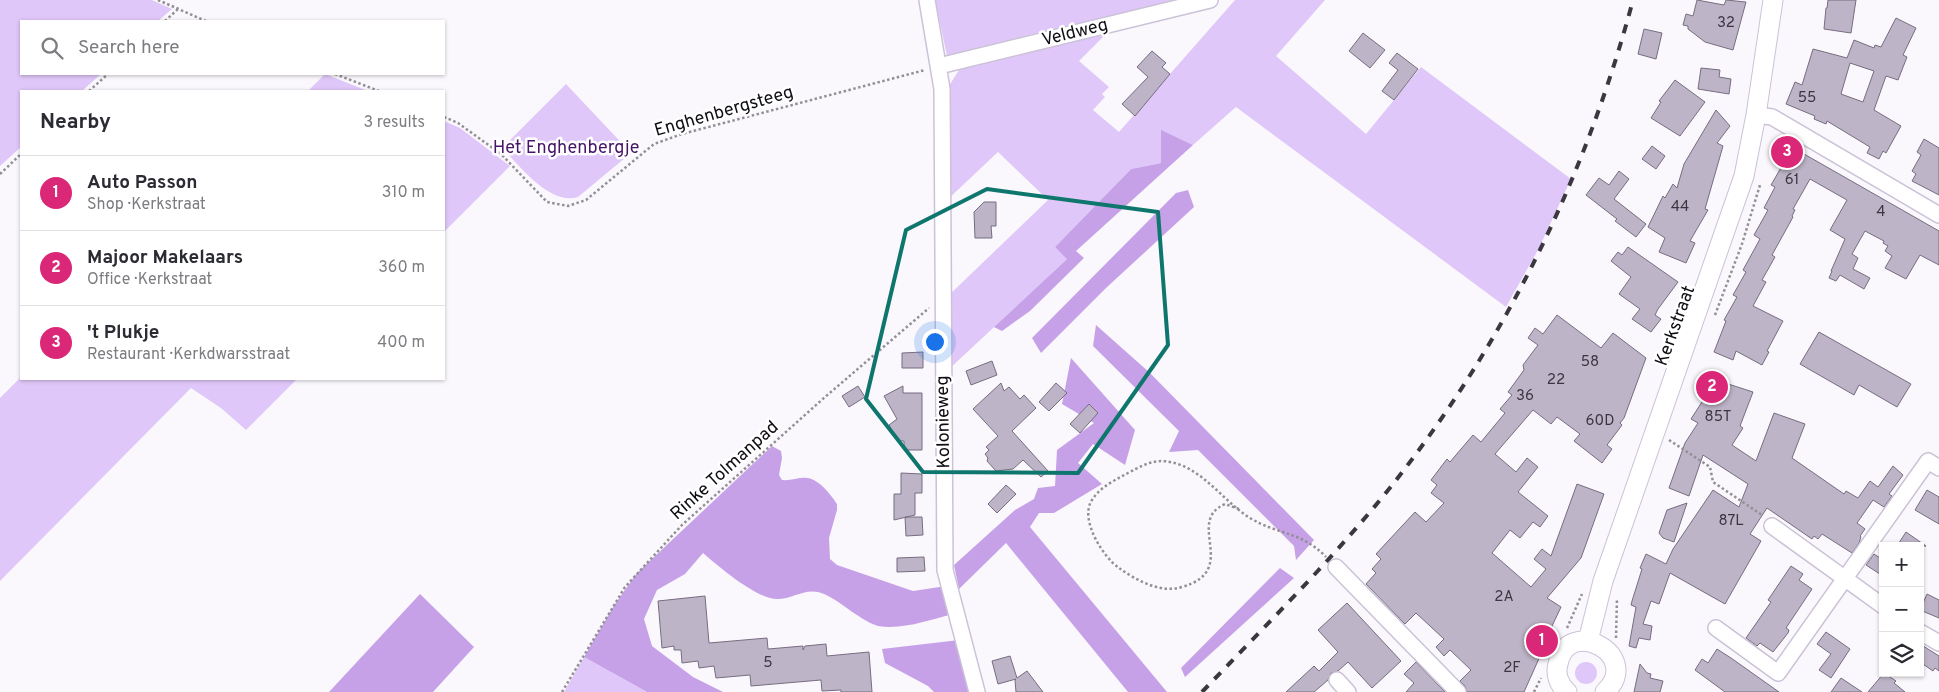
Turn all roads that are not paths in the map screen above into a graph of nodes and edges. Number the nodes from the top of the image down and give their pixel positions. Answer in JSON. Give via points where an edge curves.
{"nodes":[{"id":1,"x":927,"y":0,"type":"edge"},
{"id":2,"x":1210,"y":0,"type":"edge"},
{"id":3,"x":1773,"y":0,"type":"edge"},
{"id":4,"x":939,"y":66,"type":"junction"},
{"id":5,"x":1756,"y":115,"type":"junction"},
{"id":6,"x":1939,"y":215,"type":"edge"},
{"id":7,"x":1939,"y":468,"type":"edge"},
{"id":8,"x":1772,"y":526,"type":"road end"},
{"id":9,"x":1336,"y":567,"type":"road end"},
{"id":10,"x":1845,"y":578,"type":"junction"},
{"id":11,"x":1879,"y":603,"type":"edge"},
{"id":12,"x":1716,"y":628,"type":"dead end"},
{"id":13,"x":1924,"y":634,"type":"edge"},
{"id":14,"x":1588,"y":641,"type":"junction"},
{"id":15,"x":1939,"y":643,"type":"edge"},
{"id":16,"x":1337,"y":680,"type":"dead end"},
{"id":17,"x":1564,"y":691,"type":"edge"},
{"id":18,"x":977,"y":692,"type":"edge"},
{"id":19,"x":1348,"y":692,"type":"edge"},
{"id":20,"x":1458,"y":692,"type":"edge"},
{"id":21,"x":1605,"y":692,"type":"edge"}],
"edges":[{"from":1,"to":4,"type":"street","name":"Kolonieweg"},
{"from":2,"to":4,"type":"street","name":"Veldweg"},
{"from":3,"to":5,"type":"main road","name":"Kerkstraat"},
{"from":4,"to":18,"type":"street","name":"Kolonieweg","via":[[942,89],[945,570]]},
{"from":5,"to":6,"type":"street","via":[[1772,117]]},
{"from":5,"to":14,"type":"main road","name":"Kerkstraat","via":[[1744,176],[1603,581]]},
{"from":7,"to":10,"type":"street","via":[[1928,461]]},
{"from":8,"to":10,"type":"street"},
{"from":9,"to":20,"type":"street"},
{"from":10,"to":11,"type":"street"},
{"from":10,"to":12,"type":"street","via":[[1778,673]]},
{"from":13,"to":15,"type":"street"},
{"from":14,"to":17,"type":"main road","via":[[1570,645],[1558,660],[1556,670]]},
{"from":14,"to":21,"type":"main road","via":[[1605,648],[1614,663],[1613,680]]},
{"from":16,"to":19,"type":"street"}]}
